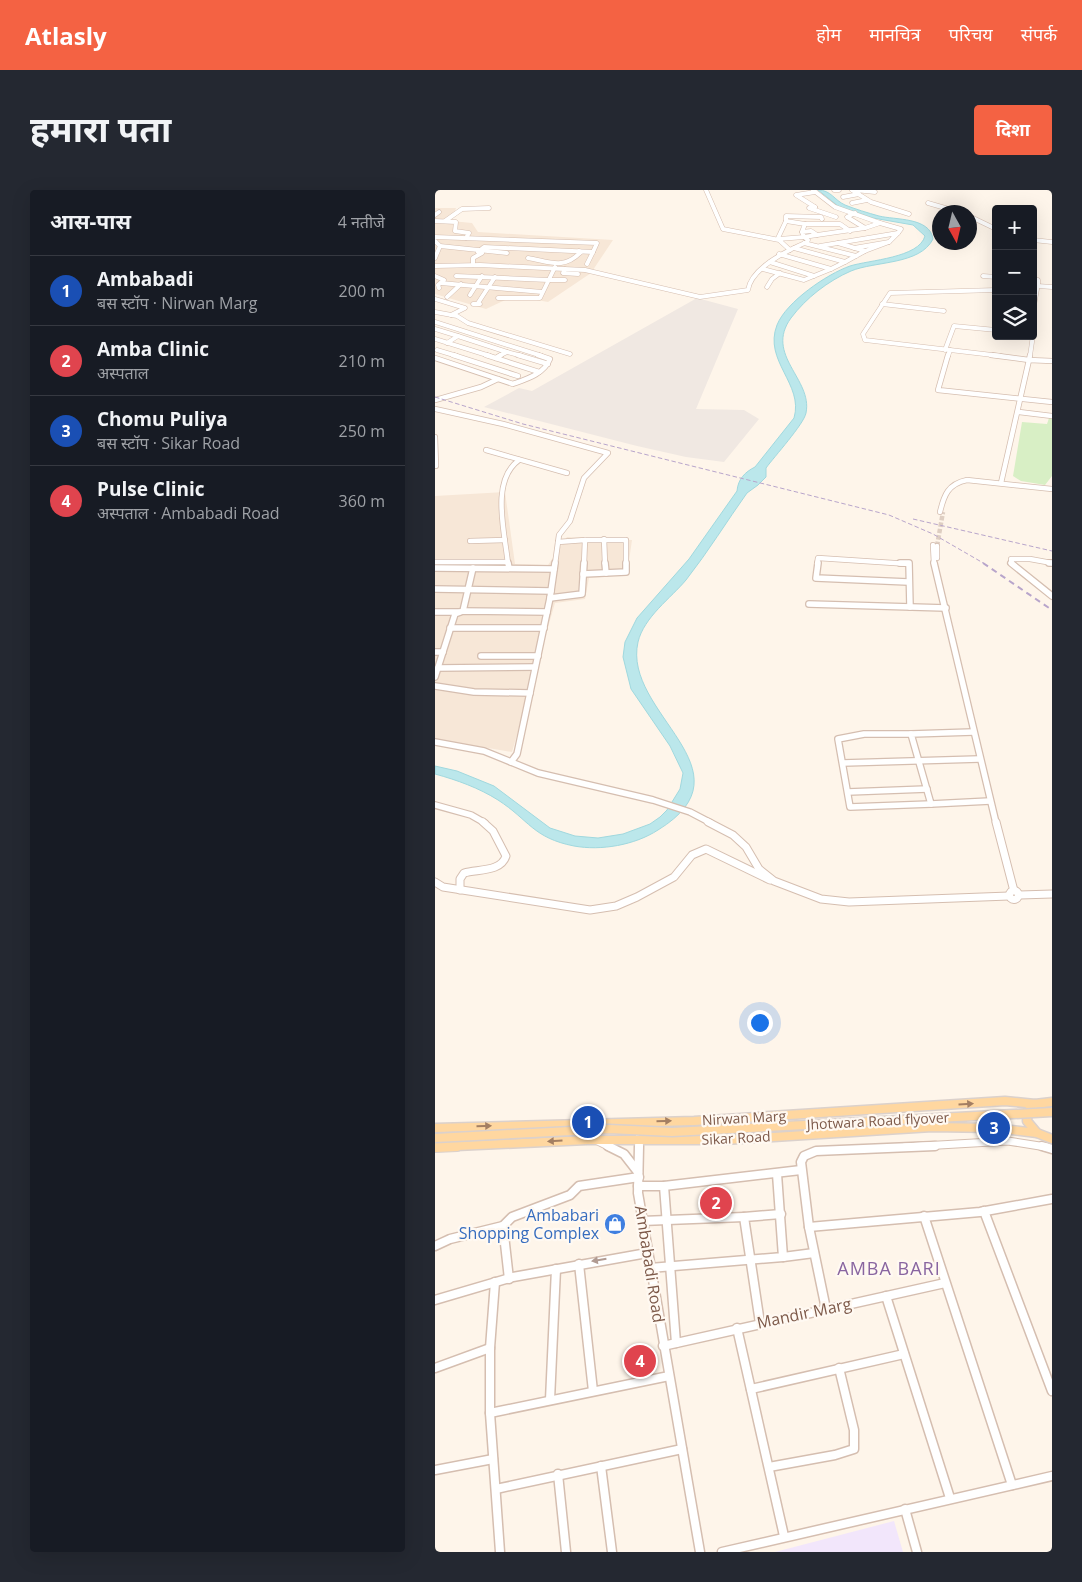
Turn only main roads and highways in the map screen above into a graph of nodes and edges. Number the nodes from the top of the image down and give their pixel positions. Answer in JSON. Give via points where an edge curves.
{"nodes":[{"id":1,"x":1052,"y":1102,"type":"edge"},
{"id":2,"x":1035,"y":1104,"type":"junction"},
{"id":3,"x":1052,"y":1112,"type":"edge"},
{"id":4,"x":588,"y":1122,"type":"junction"},
{"id":5,"x":435,"y":1128,"type":"edge"},
{"id":6,"x":1037,"y":1133,"type":"junction"},
{"id":7,"x":435,"y":1138,"type":"edge"},
{"id":8,"x":591,"y":1140,"type":"junction"},
{"id":9,"x":1051,"y":1140,"type":"edge"},
{"id":10,"x":435,"y":1147,"type":"edge"}],
"edges":[{"from":1,"to":2,"type":"main road","name":"Nirwan Marg"},
{"from":4,"to":2,"type":"main road","name":"Nirwan Marg","one_way":true,"via":[[1005,1102]]},
{"from":2,"to":6,"type":"main road","via":[[1027,1111],[1027,1117],[1029,1126]]},
{"from":3,"to":7,"type":"main road","name":"Jhotwara Road flyover","bridge":true,"via":[[672,1132],[609,1129]]},
{"from":5,"to":4,"type":"main road","name":"Nirwan Marg","one_way":true},
{"from":4,"to":8,"type":"main road"},
{"from":6,"to":8,"type":"main road","name":"Sikar Road","via":[[994,1128],[932,1127],[725,1140]]},
{"from":6,"to":9,"type":"main road","name":"Sikar Road"},
{"from":8,"to":10,"type":"main road","name":"Sikar Road","one_way":true}]}
